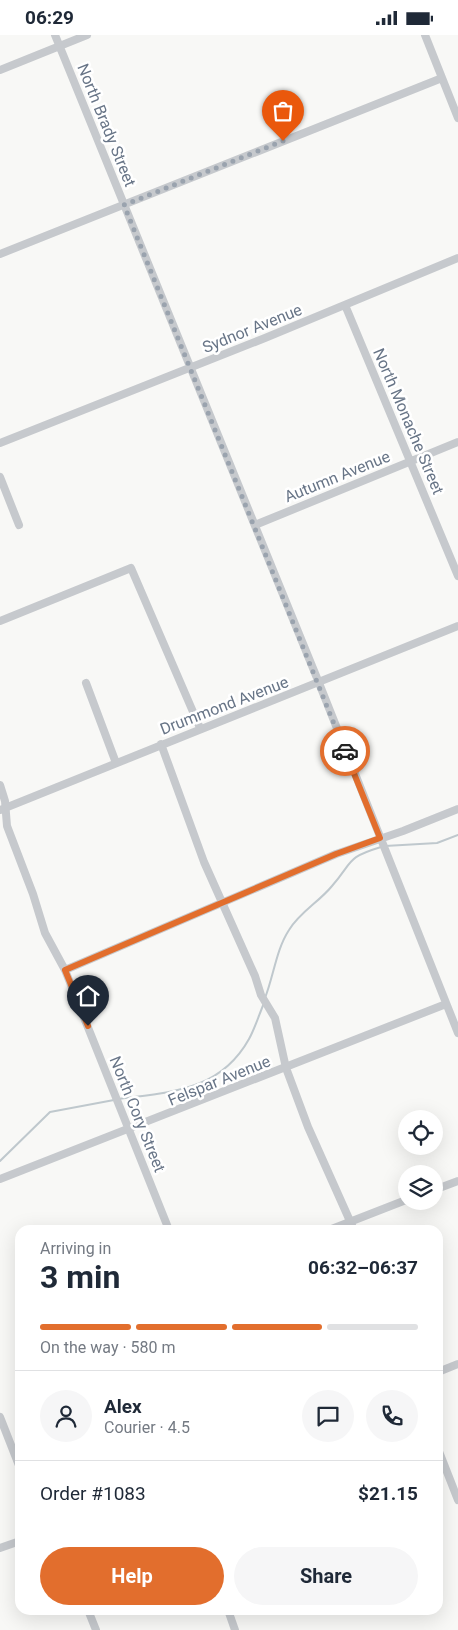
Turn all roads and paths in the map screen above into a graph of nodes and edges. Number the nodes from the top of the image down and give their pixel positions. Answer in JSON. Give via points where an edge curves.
{"nodes":[{"id":1,"x":56,"y":35,"type":"edge"},
{"id":2,"x":88,"y":35,"type":"edge"},
{"id":3,"x":425,"y":35,"type":"edge"},
{"id":4,"x":60,"y":46,"type":"junction"},
{"id":5,"x":0,"y":70,"type":"edge"},
{"id":6,"x":442,"y":78,"type":"junction"},
{"id":7,"x":458,"y":118,"type":"edge"},
{"id":8,"x":124,"y":205,"type":"junction"},
{"id":9,"x":0,"y":254,"type":"edge"},
{"id":10,"x":458,"y":258,"type":"edge"},
{"id":11,"x":345,"y":305,"type":"junction"},
{"id":12,"x":190,"y":367,"type":"junction"},
{"id":13,"x":458,"y":442,"type":"edge"},
{"id":14,"x":0,"y":443,"type":"edge"},
{"id":15,"x":411,"y":461,"type":"junction"},
{"id":16,"x":0,"y":477,"type":"edge"},
{"id":17,"x":19,"y":525,"type":"dead end"},
{"id":18,"x":255,"y":525,"type":"junction"},
{"id":19,"x":458,"y":576,"type":"edge"},
{"id":20,"x":0,"y":621,"type":"edge"},
{"id":21,"x":458,"y":626,"type":"edge"},
{"id":22,"x":86,"y":683,"type":"dead end"},
{"id":23,"x":319,"y":683,"type":"junction"},
{"id":24,"x":200,"y":728,"type":"junction"},
{"id":25,"x":161,"y":744,"type":"junction"},
{"id":26,"x":116,"y":763,"type":"junction"},
{"id":27,"x":0,"y":785,"type":"edge"},
{"id":28,"x":2,"y":809,"type":"edge"},
{"id":29,"x":458,"y":809,"type":"edge"},
{"id":30,"x":380,"y":838,"type":"junction"},
{"id":31,"x":222,"y":903,"type":"junction"},
{"id":32,"x":65,"y":970,"type":"junction"},
{"id":33,"x":446,"y":1003,"type":"junction"},
{"id":34,"x":458,"y":1033,"type":"edge"},
{"id":35,"x":286,"y":1068,"type":"junction"},
{"id":36,"x":129,"y":1130,"type":"junction"},
{"id":37,"x":0,"y":1179,"type":"edge"},
{"id":38,"x":458,"y":1181,"type":"edge"},
{"id":39,"x":443,"y":1187,"type":"edge"},
{"id":40,"x":398,"y":1203,"type":"edge"},
{"id":41,"x":351,"y":1221,"type":"junction"},
{"id":42,"x":167,"y":1225,"type":"edge"},
{"id":43,"x":341,"y":1225,"type":"edge"},
{"id":44,"x":352,"y":1225,"type":"edge"},
{"id":45,"x":458,"y":1364,"type":"edge"},
{"id":46,"x":443,"y":1370,"type":"edge"},
{"id":47,"x":0,"y":1417,"type":"edge"},
{"id":48,"x":15,"y":1455,"type":"edge"},
{"id":49,"x":443,"y":1462,"type":"edge"},
{"id":50,"x":458,"y":1500,"type":"edge"},
{"id":51,"x":15,"y":1543,"type":"edge"},
{"id":52,"x":0,"y":1548,"type":"edge"},
{"id":53,"x":90,"y":1615,"type":"edge"},
{"id":54,"x":230,"y":1615,"type":"edge"},
{"id":55,"x":96,"y":1630,"type":"edge"},
{"id":56,"x":235,"y":1630,"type":"edge"}],
"edges":[{"from":1,"to":4,"type":"street","name":"North Brady Street"},
{"from":2,"to":4,"type":"street"},
{"from":3,"to":6,"type":"street"},
{"from":4,"to":5,"type":"street"},
{"from":4,"to":8,"type":"street","name":"North Brady Street"},
{"from":6,"to":7,"type":"street"},
{"from":6,"to":8,"type":"street"},
{"from":8,"to":9,"type":"street"},
{"from":8,"to":12,"type":"street","name":"North Brady Street"},
{"from":10,"to":11,"type":"street","name":"Sydnor Avenue"},
{"from":11,"to":12,"type":"street","name":"Sydnor Avenue"},
{"from":11,"to":15,"type":"street","name":"North Monache Street"},
{"from":12,"to":14,"type":"street","name":"Sydnor Avenue"},
{"from":12,"to":18,"type":"street","name":"North Brady Street"},
{"from":13,"to":15,"type":"street","name":"Autumn Avenue"},
{"from":15,"to":18,"type":"street","name":"Autumn Avenue"},
{"from":15,"to":19,"type":"street","name":"North Monache Street"},
{"from":16,"to":17,"type":"street"},
{"from":18,"to":23,"type":"street","name":"North Brady Street"},
{"from":20,"to":24,"type":"street","via":[[131,568]]},
{"from":21,"to":23,"type":"street","name":"Drummond Avenue"},
{"from":22,"to":26,"type":"street"},
{"from":23,"to":24,"type":"street","name":"Drummond Avenue"},
{"from":23,"to":30,"type":"street","name":"North Brady Street"},
{"from":24,"to":25,"type":"street","name":"Drummond Avenue"},
{"from":25,"to":26,"type":"street","name":"Drummond Avenue"},
{"from":25,"to":31,"type":"street"},
{"from":26,"to":28,"type":"street","name":"Drummond Avenue"},
{"from":27,"to":28,"type":"street","name":"North Cory Street"},
{"from":28,"to":32,"type":"street","name":"North Cory Street","via":[[46,933]]},
{"from":29,"to":30,"type":"street"},
{"from":30,"to":31,"type":"street"},
{"from":30,"to":33,"type":"street","name":"North Brady Street"},
{"from":31,"to":32,"type":"street"},
{"from":31,"to":35,"type":"street","via":[[261,995],[275,1018]]},
{"from":32,"to":36,"type":"street","name":"North Cory Street"},
{"from":33,"to":34,"type":"street","name":"North Brady Street"},
{"from":33,"to":35,"type":"street","name":"Felspar Avenue"},
{"from":35,"to":36,"type":"street","name":"Felspar Avenue"},
{"from":35,"to":41,"type":"street","via":[[308,1127]]},
{"from":36,"to":37,"type":"street","name":"Felspar Avenue"},
{"from":36,"to":42,"type":"street","name":"North Cory Street"},
{"from":38,"to":39,"type":"street"},
{"from":40,"to":41,"type":"street"},
{"from":41,"to":43,"type":"street"},
{"from":41,"to":44,"type":"street"},
{"from":45,"to":46,"type":"street"},
{"from":47,"to":48,"type":"street"},
{"from":49,"to":50,"type":"street"},
{"from":51,"to":52,"type":"street"},
{"from":53,"to":55,"type":"street"},
{"from":54,"to":56,"type":"street"}]}
